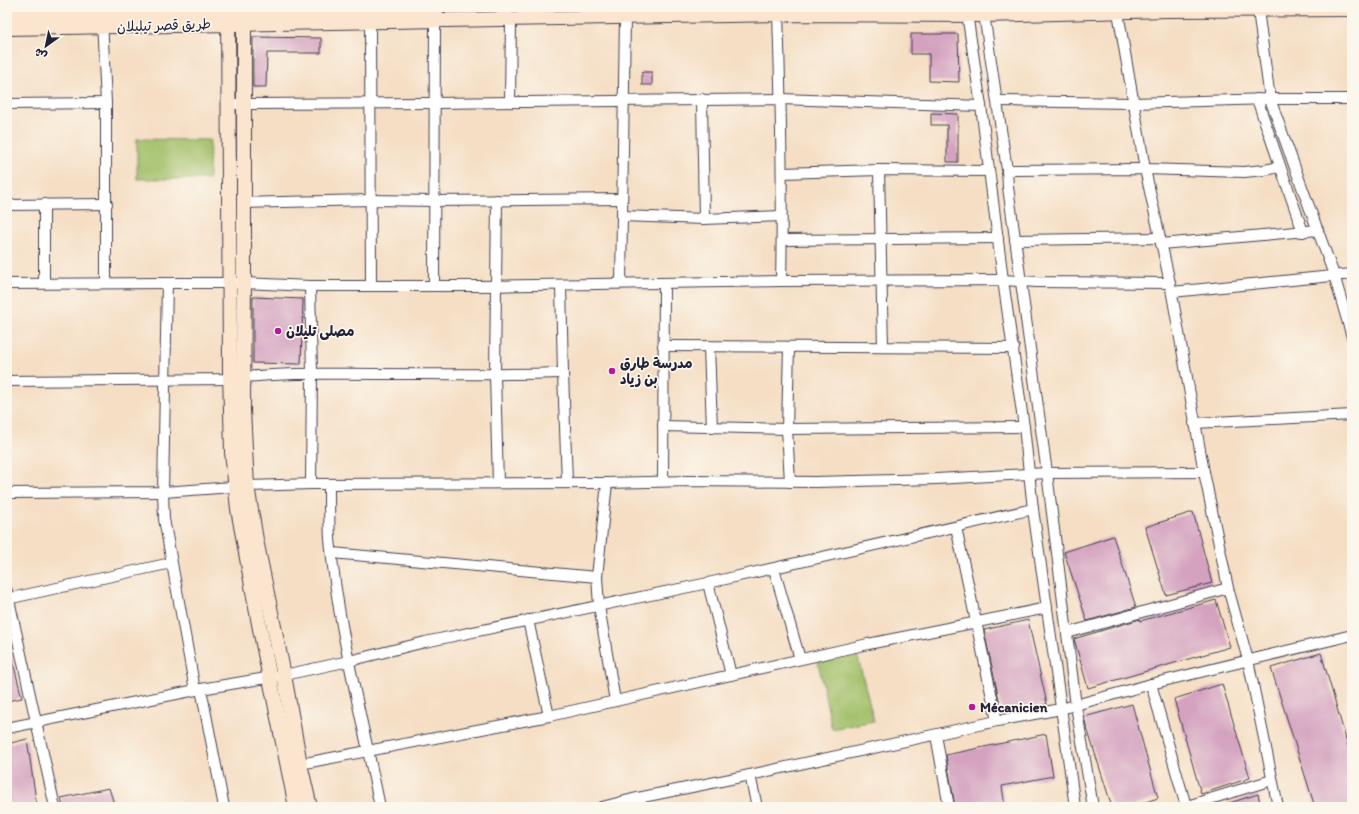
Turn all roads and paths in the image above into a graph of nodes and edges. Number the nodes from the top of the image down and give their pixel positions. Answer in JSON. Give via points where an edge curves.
{"nodes":[{"id":1,"x":418,"y":7,"type":"edge"},
{"id":2,"x":439,"y":7,"type":"edge"},
{"id":3,"x":1352,"y":9,"type":"edge"},
{"id":4,"x":1258,"y":10,"type":"junction"},
{"id":5,"x":967,"y":11,"type":"edge"},
{"id":6,"x":984,"y":11,"type":"edge"},
{"id":7,"x":1118,"y":12,"type":"junction"},
{"id":8,"x":102,"y":13,"type":"junction"},
{"id":9,"x":244,"y":13,"type":"edge"},
{"id":10,"x":228,"y":14,"type":"edge"},
{"id":11,"x":778,"y":14,"type":"junction"},
{"id":12,"x":7,"y":15,"type":"edge"},
{"id":13,"x":625,"y":17,"type":"junction"},
{"id":14,"x":511,"y":19,"type":"junction"},
{"id":15,"x":370,"y":21,"type":"junction"},
{"id":16,"x":435,"y":21,"type":"junction"},
{"id":17,"x":102,"y":27,"type":"junction"},
{"id":18,"x":7,"y":28,"type":"edge"},
{"id":19,"x":781,"y":98,"type":"junction"},
{"id":20,"x":702,"y":99,"type":"junction"},
{"id":21,"x":1257,"y":99,"type":"junction"},
{"id":22,"x":1270,"y":99,"type":"junction"},
{"id":23,"x":1352,"y":99,"type":"edge"},
{"id":24,"x":624,"y":101,"type":"junction"},
{"id":25,"x":510,"y":102,"type":"junction"},
{"id":26,"x":998,"y":102,"type":"junction"},
{"id":27,"x":106,"y":103,"type":"junction"},
{"id":28,"x":370,"y":103,"type":"junction"},
{"id":29,"x":1133,"y":103,"type":"junction"},
{"id":30,"x":7,"y":104,"type":"edge"},
{"id":31,"x":236,"y":104,"type":"junction"},
{"id":32,"x":435,"y":104,"type":"junction"},
{"id":33,"x":981,"y":106,"type":"junction"},
{"id":34,"x":1280,"y":166,"type":"junction"},
{"id":35,"x":1146,"y":168,"type":"junction"},
{"id":36,"x":879,"y":170,"type":"junction"},
{"id":37,"x":989,"y":170,"type":"junction"},
{"id":38,"x":1008,"y":170,"type":"junction"},
{"id":39,"x":782,"y":172,"type":"junction"},
{"id":40,"x":622,"y":199,"type":"junction"},
{"id":41,"x":371,"y":200,"type":"junction"},
{"id":42,"x":497,"y":200,"type":"junction"},
{"id":43,"x":434,"y":201,"type":"junction"},
{"id":44,"x":243,"y":203,"type":"junction"},
{"id":45,"x":44,"y":204,"type":"junction"},
{"id":46,"x":107,"y":204,"type":"junction"},
{"id":47,"x":7,"y":205,"type":"edge"},
{"id":48,"x":622,"y":216,"type":"junction"},
{"id":49,"x":781,"y":216,"type":"junction"},
{"id":50,"x":704,"y":219,"type":"junction"},
{"id":51,"x":1318,"y":230,"type":"junction"},
{"id":52,"x":1303,"y":232,"type":"junction"},
{"id":53,"x":998,"y":238,"type":"junction"},
{"id":54,"x":782,"y":240,"type":"junction"},
{"id":55,"x":881,"y":240,"type":"junction"},
{"id":56,"x":1015,"y":240,"type":"junction"},
{"id":57,"x":1160,"y":241,"type":"junction"},
{"id":58,"x":1352,"y":274,"type":"edge"},
{"id":59,"x":1334,"y":275,"type":"junction"},
{"id":60,"x":882,"y":280,"type":"junction"},
{"id":61,"x":1003,"y":280,"type":"junction"},
{"id":62,"x":1021,"y":280,"type":"junction"},
{"id":63,"x":780,"y":281,"type":"junction"},
{"id":64,"x":44,"y":283,"type":"junction"},
{"id":65,"x":106,"y":283,"type":"junction"},
{"id":66,"x":167,"y":283,"type":"junction"},
{"id":67,"x":237,"y":283,"type":"junction"},
{"id":68,"x":621,"y":283,"type":"junction"},
{"id":69,"x":664,"y":283,"type":"junction"},
{"id":70,"x":7,"y":284,"type":"edge"},
{"id":71,"x":496,"y":285,"type":"junction"},
{"id":72,"x":561,"y":285,"type":"junction"},
{"id":73,"x":310,"y":286,"type":"junction"},
{"id":74,"x":371,"y":286,"type":"junction"},
{"id":75,"x":434,"y":286,"type":"junction"},
{"id":76,"x":1171,"y":288,"type":"junction"},
{"id":77,"x":1352,"y":337,"type":"edge"},
{"id":78,"x":663,"y":346,"type":"junction"},
{"id":79,"x":709,"y":346,"type":"junction"},
{"id":80,"x":789,"y":347,"type":"junction"},
{"id":81,"x":883,"y":347,"type":"junction"},
{"id":82,"x":1014,"y":348,"type":"junction"},
{"id":83,"x":563,"y":373,"type":"junction"},
{"id":84,"x":312,"y":374,"type":"junction"},
{"id":85,"x":495,"y":375,"type":"junction"},
{"id":86,"x":166,"y":378,"type":"junction"},
{"id":87,"x":237,"y":378,"type":"junction"},
{"id":88,"x":7,"y":381,"type":"edge"},
{"id":89,"x":1352,"y":416,"type":"edge"},
{"id":90,"x":1194,"y":423,"type":"junction"},
{"id":91,"x":663,"y":426,"type":"junction"},
{"id":92,"x":1024,"y":427,"type":"junction"},
{"id":93,"x":712,"y":428,"type":"junction"},
{"id":94,"x":787,"y":429,"type":"junction"},
{"id":95,"x":1204,"y":472,"type":"junction"},
{"id":96,"x":1047,"y":473,"type":"junction"},
{"id":97,"x":1030,"y":474,"type":"junction"},
{"id":98,"x":663,"y":481,"type":"junction"},
{"id":99,"x":567,"y":482,"type":"junction"},
{"id":100,"x":790,"y":482,"type":"junction"},
{"id":101,"x":498,"y":483,"type":"junction"},
{"id":102,"x":607,"y":483,"type":"junction"},
{"id":103,"x":311,"y":484,"type":"junction"},
{"id":104,"x":329,"y":484,"type":"junction"},
{"id":105,"x":241,"y":487,"type":"junction"},
{"id":106,"x":163,"y":492,"type":"junction"},
{"id":107,"x":7,"y":493,"type":"edge"},
{"id":108,"x":1033,"y":510,"type":"junction"},
{"id":109,"x":956,"y":527,"type":"junction"},
{"id":110,"x":332,"y":553,"type":"junction"},
{"id":111,"x":171,"y":563,"type":"junction"},
{"id":112,"x":774,"y":569,"type":"junction"},
{"id":113,"x":597,"y":578,"type":"junction"},
{"id":114,"x":708,"y":583,"type":"junction"},
{"id":115,"x":1228,"y":588,"type":"junction"},
{"id":116,"x":8,"y":596,"type":"edge"},
{"id":117,"x":599,"y":606,"type":"junction"},
{"id":118,"x":1047,"y":608,"type":"junction"},
{"id":119,"x":528,"y":620,"type":"junction"},
{"id":120,"x":975,"y":623,"type":"junction"},
{"id":121,"x":1067,"y":633,"type":"junction"},
{"id":122,"x":1352,"y":635,"type":"edge"},
{"id":123,"x":800,"y":659,"type":"junction"},
{"id":124,"x":1248,"y":660,"type":"junction"},
{"id":125,"x":349,"y":661,"type":"junction"},
{"id":126,"x":731,"y":675,"type":"junction"},
{"id":127,"x":277,"y":676,"type":"junction"},
{"id":128,"x":1151,"y":684,"type":"junction"},
{"id":129,"x":198,"y":690,"type":"junction"},
{"id":130,"x":615,"y":701,"type":"junction"},
{"id":131,"x":1076,"y":706,"type":"junction"},
{"id":132,"x":1061,"y":709,"type":"junction"},
{"id":133,"x":549,"y":716,"type":"junction"},
{"id":134,"x":997,"y":721,"type":"junction"},
{"id":135,"x":36,"y":722,"type":"junction"},
{"id":136,"x":7,"y":728,"type":"edge"},
{"id":137,"x":936,"y":735,"type":"junction"},
{"id":138,"x":369,"y":750,"type":"junction"},
{"id":139,"x":300,"y":764,"type":"junction"},
{"id":140,"x":750,"y":776,"type":"junction"},
{"id":141,"x":1272,"y":780,"type":"junction"},
{"id":142,"x":634,"y":803,"type":"edge"},
{"id":143,"x":55,"y":807,"type":"edge"},
{"id":144,"x":224,"y":807,"type":"edge"},
{"id":145,"x":296,"y":807,"type":"edge"},
{"id":146,"x":310,"y":807,"type":"edge"},
{"id":147,"x":380,"y":807,"type":"edge"},
{"id":148,"x":602,"y":807,"type":"edge"},
{"id":149,"x":757,"y":807,"type":"edge"},
{"id":150,"x":949,"y":807,"type":"edge"},
{"id":151,"x":1075,"y":807,"type":"edge"},
{"id":152,"x":1093,"y":807,"type":"edge"},
{"id":153,"x":1185,"y":807,"type":"edge"},
{"id":154,"x":1278,"y":807,"type":"edge"}],
"edges":[{"from":1,"to":2,"type":"main road","name":"طريق قصر تيليلان"},
{"from":1,"to":9,"type":"main road","name":"طريق قصر تيليلان"},
{"from":3,"to":4,"type":"main road","name":"طريق قصر تيليلان"},
{"from":4,"to":7,"type":"main road","name":"طريق قصر تيليلان"},
{"from":4,"to":22,"type":"street"},
{"from":5,"to":6,"type":"main road","name":"طريق قصر تيليلان"},
{"from":5,"to":11,"type":"main road","name":"طريق قصر تيليلان"},
{"from":5,"to":33,"type":"street"},
{"from":6,"to":7,"type":"main road","name":"طريق قصر تيليلان"},
{"from":6,"to":26,"type":"street"},
{"from":7,"to":29,"type":"street"},
{"from":8,"to":10,"type":"main road","name":"طريق قصر تيليلان"},
{"from":8,"to":12,"type":"main road","name":"طريق قصر تيليلان"},
{"from":8,"to":17,"type":"street"},
{"from":9,"to":10,"type":"main road","name":"طريق قصر تيليلان"},
{"from":9,"to":15,"type":"main road","name":"طريق قصر تيليلان"},
{"from":9,"to":31,"type":"main road"},
{"from":10,"to":17,"type":"main road","name":"طريق قصر تيليلان"},
{"from":10,"to":31,"type":"main road"},
{"from":11,"to":13,"type":"main road","name":"طريق قصر تيليلان"},
{"from":11,"to":19,"type":"street"},
{"from":13,"to":14,"type":"main road","name":"طريق قصر تيليلان"},
{"from":13,"to":24,"type":"street"},
{"from":14,"to":16,"type":"main road","name":"طريق قصر تيليلان"},
{"from":14,"to":25,"type":"street"},
{"from":15,"to":16,"type":"main road","name":"طريق قصر تيليلان"},
{"from":15,"to":28,"type":"street"},
{"from":16,"to":32,"type":"street"},
{"from":17,"to":18,"type":"main road","name":"طريق قصر تيليلان"},
{"from":17,"to":27,"type":"street"},
{"from":19,"to":20,"type":"street"},
{"from":19,"to":33,"type":"street"},
{"from":19,"to":39,"type":"street"},
{"from":20,"to":24,"type":"street"},
{"from":20,"to":50,"type":"street"},
{"from":21,"to":22,"type":"street"},
{"from":21,"to":29,"type":"street"},
{"from":21,"to":34,"type":"street"},
{"from":22,"to":23,"type":"street"},
{"from":22,"to":51,"type":"street"},
{"from":24,"to":25,"type":"street"},
{"from":24,"to":40,"type":"street"},
{"from":25,"to":32,"type":"street"},
{"from":26,"to":29,"type":"street"},
{"from":26,"to":38,"type":"street"},
{"from":27,"to":30,"type":"street"},
{"from":27,"to":46,"type":"street"},
{"from":28,"to":31,"type":"street"},
{"from":28,"to":32,"type":"street"},
{"from":28,"to":41,"type":"street"},
{"from":29,"to":35,"type":"street"},
{"from":31,"to":44,"type":"main road"},
{"from":31,"to":67,"type":"main road"},
{"from":32,"to":43,"type":"street"},
{"from":33,"to":37,"type":"street"},
{"from":34,"to":35,"type":"street","via":[[1244,172]]},
{"from":34,"to":52,"type":"street"},
{"from":35,"to":38,"type":"street"},
{"from":35,"to":57,"type":"street"},
{"from":36,"to":37,"type":"street"},
{"from":36,"to":39,"type":"street"},
{"from":36,"to":55,"type":"street"},
{"from":37,"to":53,"type":"street"},
{"from":38,"to":56,"type":"street"},
{"from":39,"to":49,"type":"street"},
{"from":40,"to":42,"type":"street"},
{"from":40,"to":48,"type":"street"},
{"from":41,"to":43,"type":"street"},
{"from":41,"to":44,"type":"street"},
{"from":41,"to":74,"type":"street"},
{"from":42,"to":43,"type":"street"},
{"from":42,"to":71,"type":"street"},
{"from":43,"to":75,"type":"street"},
{"from":44,"to":67,"type":"main road"},
{"from":45,"to":46,"type":"street"},
{"from":45,"to":47,"type":"street"},
{"from":45,"to":64,"type":"street"},
{"from":46,"to":65,"type":"street"},
{"from":48,"to":50,"type":"street"},
{"from":48,"to":68,"type":"street"},
{"from":49,"to":50,"type":"street"},
{"from":49,"to":54,"type":"street"},
{"from":51,"to":52,"type":"street"},
{"from":51,"to":59,"type":"street"},
{"from":52,"to":57,"type":"street"},
{"from":53,"to":55,"type":"street"},
{"from":53,"to":61,"type":"street"},
{"from":54,"to":55,"type":"street"},
{"from":54,"to":63,"type":"street"},
{"from":55,"to":60,"type":"street"},
{"from":56,"to":57,"type":"street"},
{"from":56,"to":62,"type":"street"},
{"from":57,"to":76,"type":"street"},
{"from":58,"to":59,"type":"street"},
{"from":59,"to":76,"type":"street"},
{"from":59,"to":77,"type":"street"},
{"from":60,"to":61,"type":"street"},
{"from":60,"to":63,"type":"street"},
{"from":60,"to":81,"type":"street"},
{"from":61,"to":62,"type":"street"},
{"from":61,"to":82,"type":"street"},
{"from":62,"to":76,"type":"street"},
{"from":62,"to":96,"type":"street"},
{"from":63,"to":69,"type":"street"},
{"from":64,"to":65,"type":"street"},
{"from":64,"to":70,"type":"street"},
{"from":65,"to":66,"type":"street"},
{"from":66,"to":67,"type":"street"},
{"from":66,"to":86,"type":"street"},
{"from":67,"to":73,"type":"street"},
{"from":67,"to":87,"type":"main road"},
{"from":68,"to":69,"type":"street"},
{"from":68,"to":72,"type":"street"},
{"from":69,"to":78,"type":"street"},
{"from":71,"to":72,"type":"street"},
{"from":71,"to":75,"type":"street"},
{"from":71,"to":85,"type":"street"},
{"from":72,"to":83,"type":"street"},
{"from":73,"to":74,"type":"street"},
{"from":73,"to":84,"type":"street"},
{"from":74,"to":75,"type":"street"},
{"from":76,"to":90,"type":"street"},
{"from":78,"to":79,"type":"street"},
{"from":78,"to":91,"type":"street"},
{"from":79,"to":80,"type":"street"},
{"from":79,"to":93,"type":"street"},
{"from":80,"to":81,"type":"street"},
{"from":80,"to":94,"type":"street"},
{"from":81,"to":82,"type":"street"},
{"from":82,"to":92,"type":"street"},
{"from":83,"to":85,"type":"street"},
{"from":83,"to":99,"type":"street"},
{"from":84,"to":85,"type":"street"},
{"from":84,"to":87,"type":"street"},
{"from":84,"to":103,"type":"street"},
{"from":85,"to":101,"type":"street"},
{"from":86,"to":87,"type":"street"},
{"from":86,"to":88,"type":"street"},
{"from":86,"to":106,"type":"street"},
{"from":87,"to":105,"type":"main road","via":[[232,452]]},
{"from":89,"to":90,"type":"street"},
{"from":90,"to":95,"type":"street"},
{"from":91,"to":93,"type":"street"},
{"from":91,"to":98,"type":"street"},
{"from":92,"to":94,"type":"street"},
{"from":92,"to":97,"type":"street"},
{"from":93,"to":94,"type":"street"},
{"from":94,"to":100,"type":"street"},
{"from":95,"to":96,"type":"street"},
{"from":95,"to":115,"type":"street"},
{"from":96,"to":97,"type":"street"},
{"from":96,"to":121,"type":"street"},
{"from":97,"to":100,"type":"street"},
{"from":97,"to":108,"type":"street"},
{"from":98,"to":100,"type":"street"},
{"from":98,"to":102,"type":"street"},
{"from":99,"to":101,"type":"street"},
{"from":99,"to":102,"type":"street"},
{"from":101,"to":104,"type":"street"},
{"from":102,"to":113,"type":"street"},
{"from":103,"to":104,"type":"street"},
{"from":103,"to":105,"type":"street"},
{"from":104,"to":110,"type":"street"},
{"from":105,"to":106,"type":"street"},
{"from":105,"to":127,"type":"main road","via":[[259,624]]},
{"from":106,"to":107,"type":"street"},
{"from":106,"to":111,"type":"street","via":[[164,519]]},
{"from":108,"to":109,"type":"street"},
{"from":108,"to":118,"type":"street"},
{"from":109,"to":112,"type":"street"},
{"from":109,"to":120,"type":"street"},
{"from":110,"to":113,"type":"street"},
{"from":110,"to":125,"type":"street","via":[[338,604]]},
{"from":111,"to":116,"type":"street"},
{"from":111,"to":129,"type":"street"},
{"from":112,"to":114,"type":"street"},
{"from":112,"to":123,"type":"street"},
{"from":113,"to":117,"type":"street"},
{"from":114,"to":117,"type":"street"},
{"from":114,"to":126,"type":"street"},
{"from":115,"to":121,"type":"street"},
{"from":115,"to":124,"type":"street"},
{"from":116,"to":135,"type":"street"},
{"from":117,"to":119,"type":"street"},
{"from":117,"to":130,"type":"street"},
{"from":118,"to":120,"type":"street"},
{"from":118,"to":132,"type":"street"},
{"from":119,"to":125,"type":"street"},
{"from":119,"to":133,"type":"street"},
{"from":120,"to":123,"type":"street"},
{"from":120,"to":134,"type":"street"},
{"from":121,"to":131,"type":"street"},
{"from":122,"to":124,"type":"street"},
{"from":123,"to":126,"type":"street"},
{"from":124,"to":128,"type":"street"},
{"from":124,"to":141,"type":"street"},
{"from":125,"to":127,"type":"street"},
{"from":125,"to":138,"type":"street"},
{"from":126,"to":130,"type":"street"},
{"from":127,"to":129,"type":"street"},
{"from":127,"to":139,"type":"main road"},
{"from":127,"to":145,"type":"main road"},
{"from":128,"to":131,"type":"street"},
{"from":128,"to":153,"type":"street"},
{"from":129,"to":135,"type":"street"},
{"from":129,"to":144,"type":"street"},
{"from":130,"to":133,"type":"street"},
{"from":131,"to":132,"type":"street"},
{"from":131,"to":152,"type":"street"},
{"from":132,"to":134,"type":"street"},
{"from":132,"to":151,"type":"street"},
{"from":133,"to":138,"type":"street"},
{"from":134,"to":137,"type":"street"},
{"from":135,"to":136,"type":"street"},
{"from":135,"to":143,"type":"street"},
{"from":137,"to":140,"type":"street"},
{"from":137,"to":150,"type":"street"},
{"from":138,"to":139,"type":"street"},
{"from":138,"to":147,"type":"street"},
{"from":139,"to":146,"type":"main road"},
{"from":140,"to":142,"type":"street"},
{"from":140,"to":149,"type":"street"},
{"from":141,"to":153,"type":"street"},
{"from":141,"to":154,"type":"street"},
{"from":142,"to":148,"type":"street"}]}
